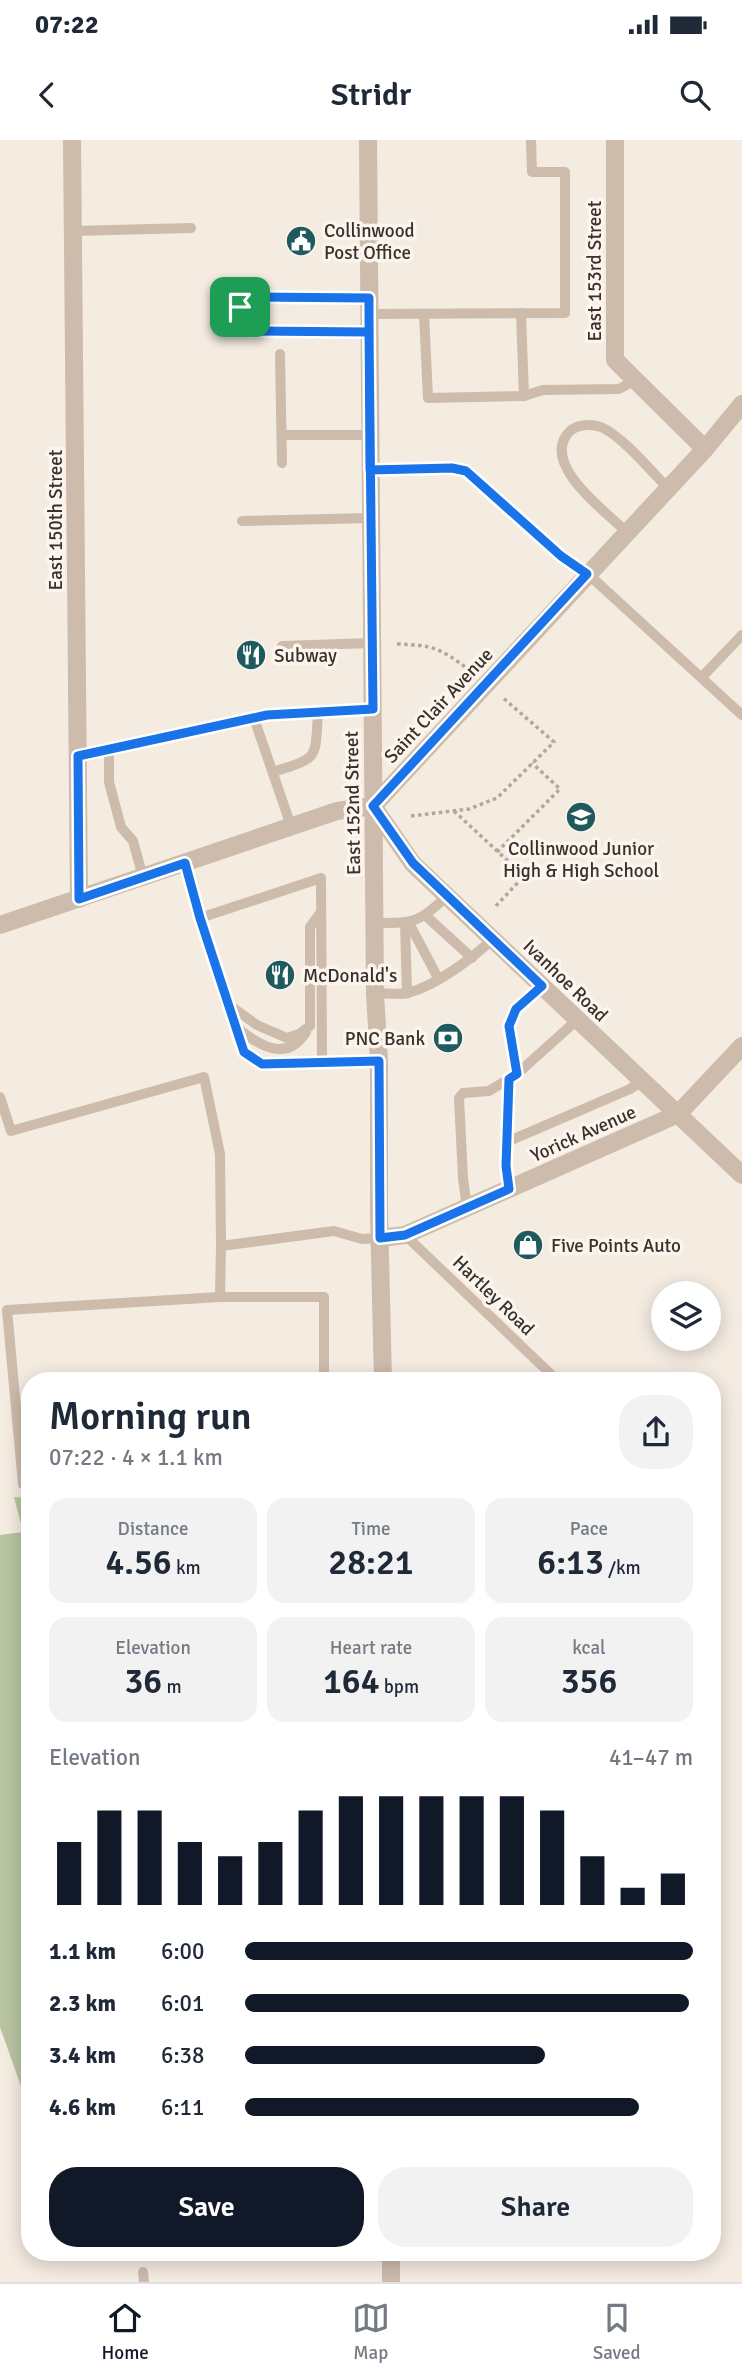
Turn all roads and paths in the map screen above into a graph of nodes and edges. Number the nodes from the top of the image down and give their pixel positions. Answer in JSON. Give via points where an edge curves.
{"nodes":[{"id":1,"x":72,"y":140,"type":"edge"},
{"id":2,"x":368,"y":140,"type":"edge"},
{"id":3,"x":531,"y":140,"type":"edge"},
{"id":4,"x":615,"y":140,"type":"edge"},
{"id":5,"x":191,"y":228,"type":"dead end"},
{"id":6,"x":73,"y":231,"type":"junction"},
{"id":7,"x":521,"y":313,"type":"junction"},
{"id":8,"x":369,"y":314,"type":"junction"},
{"id":9,"x":424,"y":314,"type":"junction"},
{"id":10,"x":280,"y":354,"type":"dead end"},
{"id":11,"x":635,"y":380,"type":"junction"},
{"id":12,"x":524,"y":396,"type":"junction"},
{"id":13,"x":742,"y":404,"type":"edge"},
{"id":14,"x":282,"y":435,"type":"junction"},
{"id":15,"x":370,"y":435,"type":"junction"},
{"id":16,"x":705,"y":449,"type":"junction"},
{"id":17,"x":282,"y":463,"type":"dead end"},
{"id":18,"x":370,"y":470,"type":"junction"},
{"id":19,"x":668,"y":488,"type":"junction"},
{"id":20,"x":371,"y":518,"type":"junction"},
{"id":21,"x":242,"y":521,"type":"dead end"},
{"id":22,"x":627,"y":532,"type":"junction"},
{"id":23,"x":587,"y":574,"type":"junction"},
{"id":24,"x":742,"y":635,"type":"edge"},
{"id":25,"x":372,"y":643,"type":"junction"},
{"id":26,"x":397,"y":644,"type":"dead end"},
{"id":27,"x":282,"y":646,"type":"dead end"},
{"id":28,"x":468,"y":669,"type":"dead end"},
{"id":29,"x":702,"y":677,"type":"junction"},
{"id":30,"x":502,"y":697,"type":"dead end"},
{"id":31,"x":373,"y":709,"type":"junction"},
{"id":32,"x":318,"y":711,"type":"junction"},
{"id":33,"x":742,"y":715,"type":"edge"},
{"id":34,"x":254,"y":718,"type":"junction"},
{"id":35,"x":109,"y":749,"type":"junction"},
{"id":36,"x":78,"y":756,"type":"junction"},
{"id":37,"x":532,"y":763,"type":"junction"},
{"id":38,"x":273,"y":772,"type":"junction"},
{"id":39,"x":373,"y":806,"type":"junction"},
{"id":40,"x":454,"y":811,"type":"junction"},
{"id":41,"x":411,"y":816,"type":"dead end"},
{"id":42,"x":291,"y":826,"type":"junction"},
{"id":43,"x":497,"y":852,"type":"junction"},
{"id":44,"x":185,"y":863,"type":"junction"},
{"id":45,"x":143,"y":877,"type":"junction"},
{"id":46,"x":447,"y":896,"type":"junction"},
{"id":47,"x":79,"y":899,"type":"junction"},
{"id":48,"x":494,"y":908,"type":"dead end"},
{"id":49,"x":321,"y":912,"type":"junction"},
{"id":50,"x":426,"y":916,"type":"junction"},
{"id":51,"x":200,"y":918,"type":"junction"},
{"id":52,"x":374,"y":923,"type":"junction"},
{"id":53,"x":407,"y":923,"type":"junction"},
{"id":54,"x":0,"y":925,"type":"edge"},
{"id":55,"x":493,"y":939,"type":"junction"},
{"id":56,"x":472,"y":958,"type":"junction"},
{"id":57,"x":438,"y":978,"type":"junction"},
{"id":58,"x":542,"y":986,"type":"junction"},
{"id":59,"x":375,"y":993,"type":"junction"},
{"id":60,"x":407,"y":993,"type":"junction"},
{"id":61,"x":228,"y":1005,"type":"junction"},
{"id":62,"x":577,"y":1020,"type":"junction"},
{"id":63,"x":310,"y":1026,"type":"junction"},
{"id":64,"x":235,"y":1027,"type":"junction"},
{"id":65,"x":742,"y":1046,"type":"edge"},
{"id":66,"x":322,"y":1061,"type":"junction"},
{"id":67,"x":379,"y":1061,"type":"junction"},
{"id":68,"x":513,"y":1077,"type":"junction"},
{"id":69,"x":642,"y":1081,"type":"junction"},
{"id":70,"x":0,"y":1097,"type":"edge"},
{"id":71,"x":678,"y":1114,"type":"junction"},
{"id":72,"x":507,"y":1142,"type":"junction"},
{"id":73,"x":742,"y":1175,"type":"edge"},
{"id":74,"x":509,"y":1189,"type":"junction"},
{"id":75,"x":467,"y":1208,"type":"junction"},
{"id":76,"x":405,"y":1235,"type":"junction"},
{"id":77,"x":380,"y":1238,"type":"junction"},
{"id":78,"x":221,"y":1246,"type":"junction"},
{"id":79,"x":219,"y":1297,"type":"junction"},
{"id":80,"x":324,"y":1372,"type":"edge"},
{"id":81,"x":383,"y":1372,"type":"edge"},
{"id":82,"x":549,"y":1372,"type":"edge"},
{"id":83,"x":21,"y":1462,"type":"edge"},
{"id":84,"x":391,"y":2261,"type":"edge"},
{"id":85,"x":391,"y":2282,"type":"edge"}],
"edges":[{"from":1,"to":6,"type":"street","name":"East 150th Street"},
{"from":2,"to":8,"type":"street","name":"East 152nd Street"},
{"from":3,"to":7,"type":"lane","via":[[532,172],[565,172],[565,313]]},
{"from":4,"to":11,"type":"street","name":"East 153rd Street","via":[[615,360]]},
{"from":5,"to":6,"type":"lane"},
{"from":6,"to":36,"type":"street","name":"East 150th Street"},
{"from":7,"to":9,"type":"lane"},
{"from":7,"to":12,"type":"lane"},
{"from":8,"to":8,"type":"lane","via":[[252,297],[240,307],[238,319],[248,331]]},
{"from":8,"to":9,"type":"lane"},
{"from":8,"to":15,"type":"street","name":"East 152nd Street"},
{"from":9,"to":12,"type":"lane","via":[[428,398]]},
{"from":10,"to":14,"type":"lane"},
{"from":11,"to":12,"type":"lane","via":[[619,389],[543,390]]},
{"from":11,"to":16,"type":"street","name":"East 153rd Street"},
{"from":13,"to":16,"type":"street","name":"Saint Clair Avenue"},
{"from":14,"to":15,"type":"lane"},
{"from":14,"to":17,"type":"lane"},
{"from":15,"to":18,"type":"street","name":"East 152nd Street"},
{"from":16,"to":19,"type":"street","name":"Saint Clair Avenue"},
{"from":18,"to":20,"type":"street","name":"East 152nd Street"},
{"from":18,"to":23,"type":"lane","via":[[466,471]]},
{"from":19,"to":22,"type":"street","name":"Saint Clair Avenue"},
{"from":19,"to":22,"type":"lane","via":[[599,426],[571,430],[562,460],[571,478]]},
{"from":20,"to":21,"type":"lane"},
{"from":20,"to":25,"type":"street","name":"East 152nd Street"},
{"from":22,"to":23,"type":"street","name":"Saint Clair Avenue"},
{"from":23,"to":29,"type":"lane"},
{"from":23,"to":39,"type":"street","name":"Saint Clair Avenue"},
{"from":24,"to":29,"type":"lane"},
{"from":25,"to":27,"type":"lane"},
{"from":25,"to":31,"type":"street","name":"East 152nd Street"},
{"from":26,"to":28,"type":"path","via":[[444,651]]},
{"from":29,"to":33,"type":"lane"},
{"from":30,"to":37,"type":"path","via":[[554,742]]},
{"from":31,"to":32,"type":"lane"},
{"from":31,"to":39,"type":"street","name":"East 152nd Street"},
{"from":32,"to":34,"type":"lane"},
{"from":32,"to":38,"type":"lane","via":[[316,750],[308,761]]},
{"from":34,"to":35,"type":"lane"},
{"from":34,"to":38,"type":"lane"},
{"from":35,"to":36,"type":"lane"},
{"from":35,"to":45,"type":"lane","via":[[109,782],[121,827],[133,841]]},
{"from":36,"to":47,"type":"street","name":"East 150th Street"},
{"from":37,"to":40,"type":"path","via":[[496,797]]},
{"from":37,"to":43,"type":"path","via":[[560,789]]},
{"from":38,"to":42,"type":"lane"},
{"from":39,"to":42,"type":"street","via":[[337,810]]},
{"from":39,"to":46,"type":"street","name":"Ivanhoe Road","via":[[413,863]]},
{"from":39,"to":52,"type":"street","name":"East 152nd Street"},
{"from":40,"to":41,"type":"path"},
{"from":40,"to":43,"type":"path"},
{"from":42,"to":44,"type":"street"},
{"from":43,"to":48,"type":"path","via":[[524,876]]},
{"from":44,"to":45,"type":"street"},
{"from":44,"to":51,"type":"lane"},
{"from":45,"to":47,"type":"street"},
{"from":46,"to":50,"type":"lane"},
{"from":46,"to":55,"type":"street","name":"Ivanhoe Road"},
{"from":47,"to":54,"type":"street"},
{"from":49,"to":51,"type":"lane","via":[[321,878]]},
{"from":49,"to":63,"type":"lane","via":[[310,927]]},
{"from":49,"to":66,"type":"lane"},
{"from":50,"to":53,"type":"lane"},
{"from":50,"to":56,"type":"lane"},
{"from":51,"to":61,"type":"lane"},
{"from":52,"to":53,"type":"lane"},
{"from":52,"to":59,"type":"street","name":"East 152nd Street"},
{"from":53,"to":57,"type":"lane"},
{"from":53,"to":60,"type":"lane"},
{"from":55,"to":56,"type":"lane"},
{"from":55,"to":58,"type":"street","name":"Ivanhoe Road"},
{"from":56,"to":57,"type":"lane"},
{"from":57,"to":60,"type":"lane"},
{"from":58,"to":62,"type":"street","name":"Ivanhoe Road"},
{"from":58,"to":68,"type":"lane","via":[[516,1009],[509,1026]]},
{"from":59,"to":60,"type":"lane"},
{"from":59,"to":67,"type":"street","name":"East 152nd Street"},
{"from":61,"to":63,"type":"lane","via":[[287,1038]]},
{"from":61,"to":64,"type":"lane"},
{"from":62,"to":68,"type":"lane"},
{"from":62,"to":69,"type":"street","name":"Ivanhoe Road"},
{"from":63,"to":64,"type":"lane","via":[[298,1042],[276,1050]]},
{"from":64,"to":66,"type":"lane","via":[[244,1052],[262,1064]]},
{"from":65,"to":71,"type":"street","name":"Yorick Avenue"},
{"from":66,"to":67,"type":"lane"},
{"from":67,"to":77,"type":"street","name":"East 152nd Street"},
{"from":68,"to":72,"type":"lane"},
{"from":68,"to":75,"type":"lane","via":[[489,1091],[463,1093],[458,1098]]},
{"from":69,"to":71,"type":"street","name":"Ivanhoe Road"},
{"from":69,"to":72,"type":"lane"},
{"from":70,"to":78,"type":"lane","via":[[11,1131],[204,1077],[219,1154]]},
{"from":71,"to":73,"type":"street","name":"Ivanhoe Road"},
{"from":71,"to":74,"type":"street","name":"Yorick Avenue"},
{"from":72,"to":74,"type":"lane"},
{"from":74,"to":75,"type":"street","name":"Yorick Avenue"},
{"from":75,"to":76,"type":"street","name":"Yorick Avenue"},
{"from":76,"to":77,"type":"street","name":"Yorick Avenue"},
{"from":76,"to":82,"type":"lane","name":"Hartley Road"},
{"from":77,"to":78,"type":"lane","via":[[362,1239],[334,1231]]},
{"from":77,"to":81,"type":"street","name":"East 152nd Street"},
{"from":78,"to":79,"type":"lane"},
{"from":79,"to":80,"type":"lane","via":[[324,1297]]},
{"from":79,"to":83,"type":"lane","via":[[7,1310]]},
{"from":84,"to":85,"type":"street"}]}
